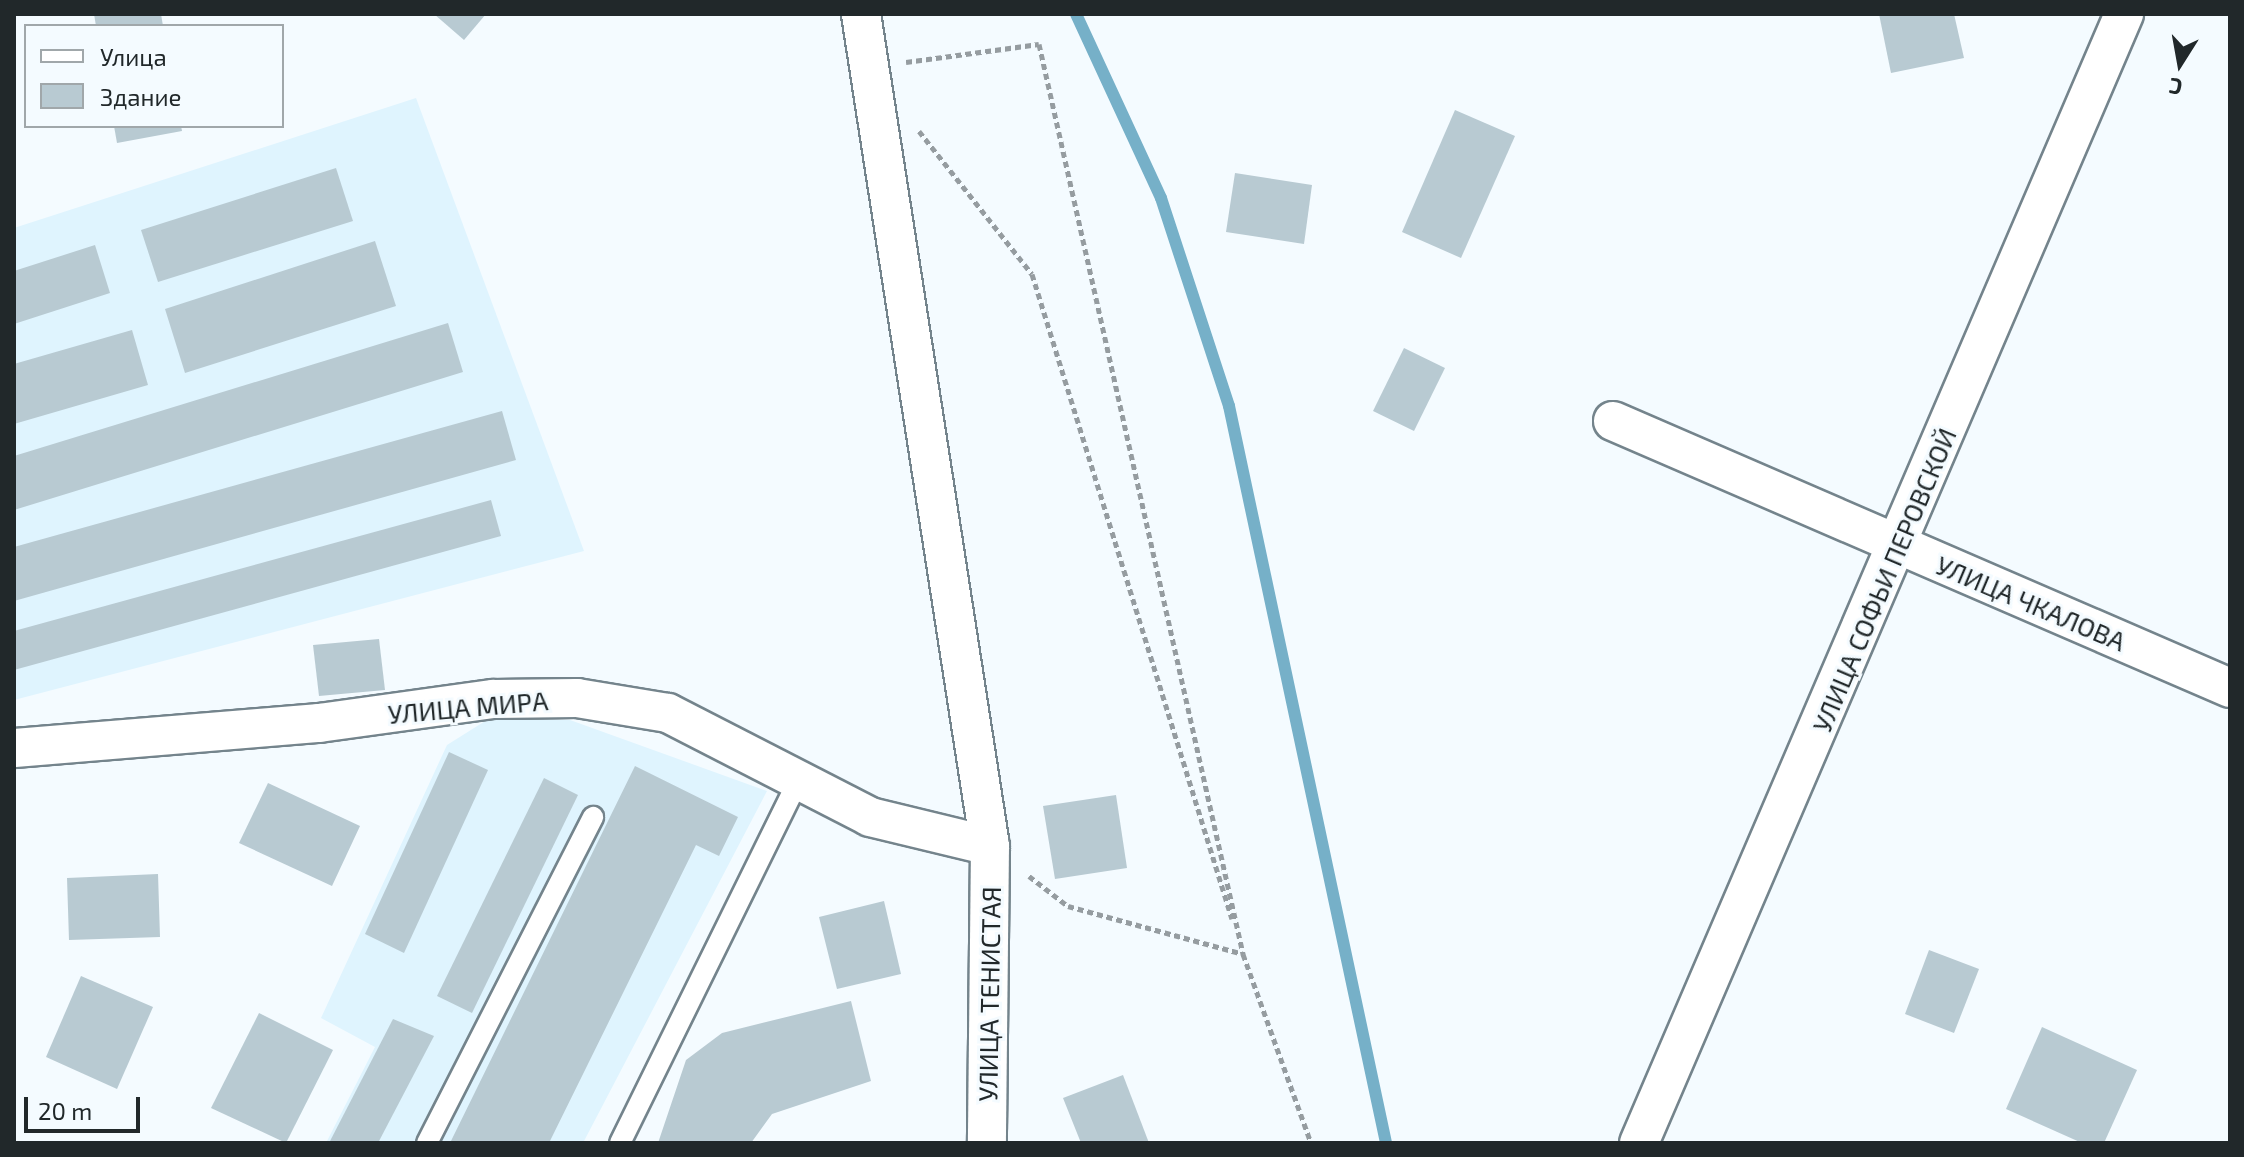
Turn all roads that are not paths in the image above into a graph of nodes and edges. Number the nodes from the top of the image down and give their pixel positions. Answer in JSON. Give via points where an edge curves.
{"nodes":[{"id":1,"x":861,"y":14,"type":"edge"},
{"id":2,"x":2124,"y":14,"type":"edge"},
{"id":3,"x":1613,"y":421,"type":"dead end"},
{"id":4,"x":1899,"y":547,"type":"junction"},
{"id":5,"x":2230,"y":688,"type":"edge"},
{"id":6,"x":14,"y":748,"type":"edge"},
{"id":7,"x":798,"y":781,"type":"junction"},
{"id":8,"x":593,"y":817,"type":"dead end"},
{"id":9,"x":990,"y":846,"type":"junction"},
{"id":10,"x":427,"y":1143,"type":"edge"},
{"id":11,"x":620,"y":1143,"type":"edge"},
{"id":12,"x":987,"y":1143,"type":"edge"},
{"id":13,"x":1639,"y":1143,"type":"edge"}],
"edges":[{"from":1,"to":9,"type":"street","name":"УЛИЦА ТЕНИСТАЯ"},
{"from":2,"to":4,"type":"street","name":"УЛИЦА СОФЬИ ПЕРОВСКОЙ"},
{"from":3,"to":4,"type":"street","name":"УЛИЦА ЧКАЛОВА"},
{"from":4,"to":5,"type":"street","name":"УЛИЦА ЧКАЛОВА"},
{"from":4,"to":13,"type":"street","name":"УЛИЦА СОФЬИ ПЕРОВСКОЙ"},
{"from":6,"to":7,"type":"street","name":"УЛИЦА МИРА","via":[[319,723],[493,699],[577,698],[668,713]]},
{"from":7,"to":9,"type":"street","name":"УЛИЦА МИРА","via":[[870,817]]},
{"from":7,"to":11,"type":"lane"},
{"from":8,"to":10,"type":"lane"},
{"from":9,"to":12,"type":"street","name":"УЛИЦА ТЕНИСТАЯ"}]}
